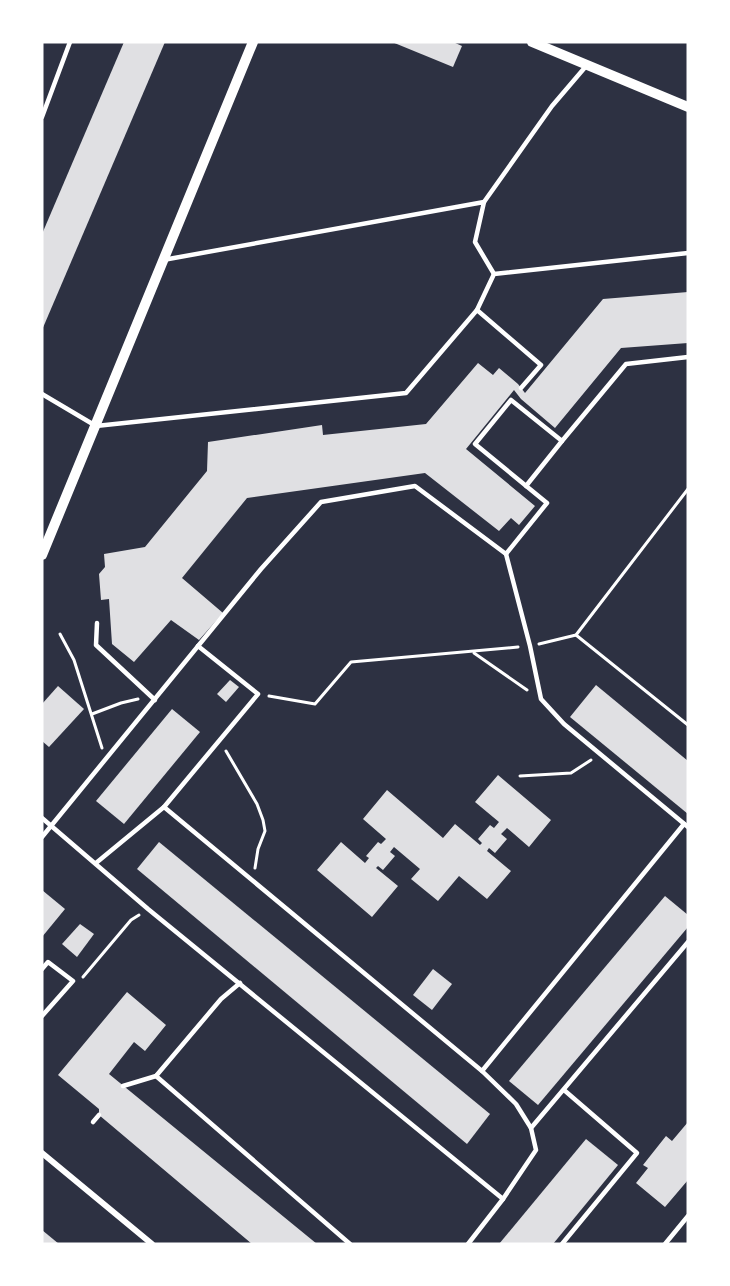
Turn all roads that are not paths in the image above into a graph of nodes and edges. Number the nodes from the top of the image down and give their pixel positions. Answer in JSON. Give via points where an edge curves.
{"nodes":[{"id":1,"x":70,"y":42,"type":"edge"},
{"id":2,"x":253,"y":42,"type":"edge"},
{"id":3,"x":531,"y":42,"type":"edge"},
{"id":4,"x":587,"y":65,"type":"junction"},
{"id":5,"x":688,"y":107,"type":"edge"},
{"id":6,"x":42,"y":117,"type":"edge"},
{"id":7,"x":484,"y":202,"type":"junction"},
{"id":8,"x":688,"y":253,"type":"edge"},
{"id":9,"x":162,"y":261,"type":"junction"},
{"id":10,"x":495,"y":274,"type":"junction"},
{"id":11,"x":477,"y":310,"type":"junction"},
{"id":12,"x":688,"y":357,"type":"edge"},
{"id":13,"x":521,"y":388,"type":"dead end"},
{"id":14,"x":42,"y":394,"type":"edge"},
{"id":15,"x":516,"y":394,"type":"dead end"},
{"id":16,"x":511,"y":400,"type":"junction"},
{"id":17,"x":96,"y":426,"type":"junction"},
{"id":18,"x":562,"y":441,"type":"junction"},
{"id":19,"x":526,"y":486,"type":"junction"},
{"id":20,"x":506,"y":554,"type":"junction"},
{"id":21,"x":42,"y":555,"type":"edge"},
{"id":22,"x":98,"y":623,"type":"dead end"},
{"id":23,"x":198,"y":646,"type":"junction"},
{"id":24,"x":155,"y":700,"type":"junction"},
{"id":25,"x":164,"y":807,"type":"junction"},
{"id":26,"x":42,"y":818,"type":"edge"},
{"id":27,"x":51,"y":826,"type":"junction"},
{"id":28,"x":686,"y":826,"type":"edge"},
{"id":29,"x":42,"y":837,"type":"edge"},
{"id":30,"x":96,"y":863,"type":"junction"},
{"id":31,"x":688,"y":942,"type":"edge"},
{"id":32,"x":42,"y":969,"type":"edge"},
{"id":33,"x":240,"y":983,"type":"junction"},
{"id":34,"x":42,"y":1016,"type":"edge"},
{"id":35,"x":482,"y":1071,"type":"junction"},
{"id":36,"x":156,"y":1077,"type":"junction"},
{"id":37,"x":123,"y":1086,"type":"dead end"},
{"id":38,"x":564,"y":1090,"type":"junction"},
{"id":39,"x":99,"y":1115,"type":"dead end"},
{"id":40,"x":93,"y":1122,"type":"dead end"},
{"id":41,"x":531,"y":1128,"type":"junction"},
{"id":42,"x":42,"y":1153,"type":"edge"},
{"id":43,"x":503,"y":1199,"type":"junction"},
{"id":44,"x":688,"y":1216,"type":"edge"},
{"id":45,"x":153,"y":1244,"type":"edge"},
{"id":46,"x":351,"y":1244,"type":"edge"},
{"id":47,"x":468,"y":1244,"type":"edge"},
{"id":48,"x":562,"y":1244,"type":"edge"},
{"id":49,"x":666,"y":1244,"type":"edge"}],
"edges":[{"from":1,"to":6,"type":"lane"},
{"from":2,"to":9,"type":"street"},
{"from":3,"to":4,"type":"street"},
{"from":4,"to":5,"type":"street"},
{"from":4,"to":7,"type":"lane","via":[[552,106]]},
{"from":7,"to":9,"type":"lane"},
{"from":7,"to":10,"type":"lane","via":[[475,242]]},
{"from":8,"to":10,"type":"lane"},
{"from":9,"to":17,"type":"street"},
{"from":10,"to":11,"type":"lane"},
{"from":11,"to":13,"type":"lane","via":[[541,365]]},
{"from":11,"to":17,"type":"lane","via":[[406,393]]},
{"from":12,"to":18,"type":"lane","via":[[626,363]]},
{"from":14,"to":17,"type":"lane"},
{"from":15,"to":16,"type":"lane"},
{"from":16,"to":18,"type":"lane"},
{"from":16,"to":19,"type":"lane","via":[[475,444]]},
{"from":17,"to":21,"type":"street"},
{"from":18,"to":19,"type":"lane"},
{"from":19,"to":20,"type":"lane","via":[[547,503]]},
{"from":20,"to":23,"type":"lane","via":[[415,486],[321,501]]},
{"from":20,"to":28,"type":"lane","via":[[541,699],[564,724]]},
{"from":22,"to":24,"type":"lane","via":[[96,645]]},
{"from":23,"to":24,"type":"lane"},
{"from":23,"to":25,"type":"lane","via":[[258,694]]},
{"from":24,"to":27,"type":"lane"},
{"from":25,"to":30,"type":"lane"},
{"from":25,"to":35,"type":"lane"},
{"from":26,"to":27,"type":"lane"},
{"from":27,"to":29,"type":"lane"},
{"from":27,"to":30,"type":"lane"},
{"from":28,"to":35,"type":"lane"},
{"from":30,"to":33,"type":"lane"},
{"from":31,"to":38,"type":"lane"},
{"from":32,"to":34,"type":"lane","via":[[48,962],[73,981]]},
{"from":33,"to":36,"type":"lane","via":[[221,999]]},
{"from":33,"to":43,"type":"lane"},
{"from":35,"to":41,"type":"lane","via":[[516,1104]]},
{"from":36,"to":37,"type":"lane"},
{"from":36,"to":46,"type":"lane"},
{"from":38,"to":41,"type":"lane"},
{"from":38,"to":48,"type":"lane","via":[[637,1153]]},
{"from":39,"to":40,"type":"lane"},
{"from":41,"to":43,"type":"lane","via":[[536,1150]]},
{"from":42,"to":45,"type":"street"},
{"from":43,"to":47,"type":"lane"},
{"from":44,"to":49,"type":"lane"}]}
